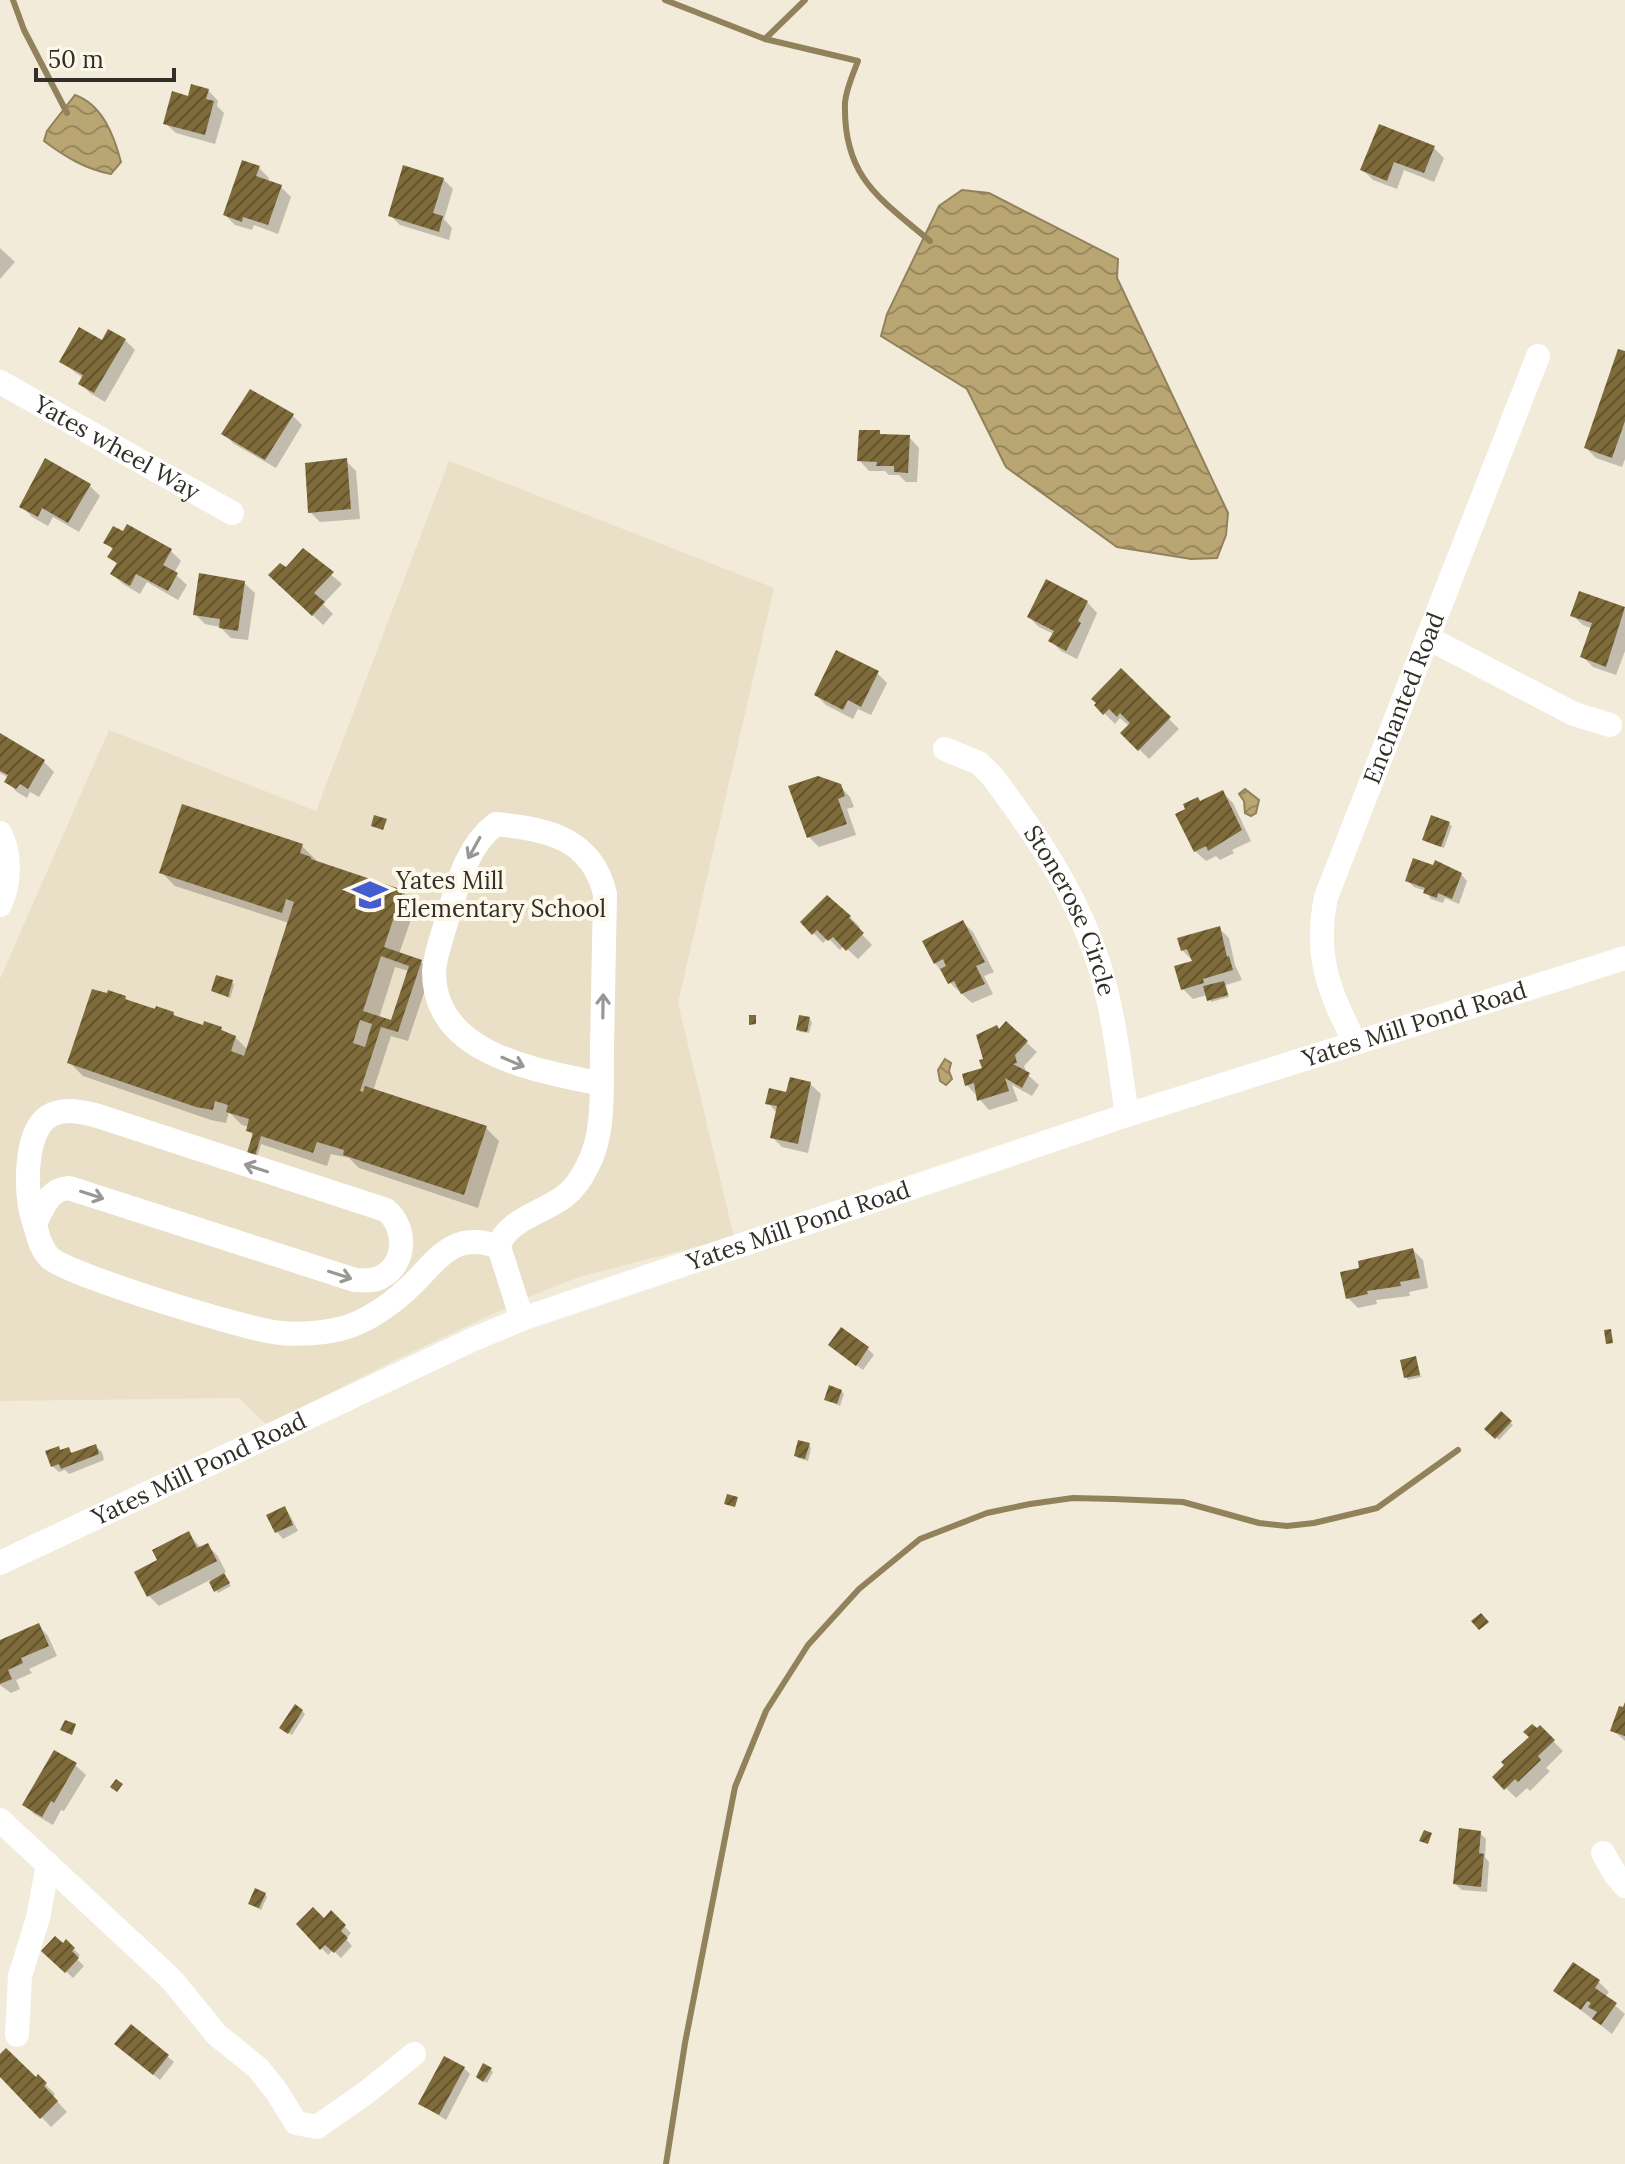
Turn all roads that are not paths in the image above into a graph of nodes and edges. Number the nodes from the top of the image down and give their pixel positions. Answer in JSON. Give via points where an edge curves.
{"nodes":[{"id":1,"x":1538,"y":356,"type":"dead end"},
{"id":2,"x":0,"y":382,"type":"edge"},
{"id":3,"x":232,"y":513,"type":"dead end"},
{"id":4,"x":1428,"y":638,"type":"junction"},
{"id":5,"x":1610,"y":725,"type":"dead end"},
{"id":6,"x":945,"y":749,"type":"dead end"},
{"id":7,"x":0,"y":833,"type":"edge"},
{"id":8,"x":0,"y":905,"type":"edge"},
{"id":9,"x":1625,"y":958,"type":"edge"},
{"id":10,"x":1355,"y":1043,"type":"junction"},
{"id":11,"x":601,"y":1084,"type":"junction"},
{"id":12,"x":1127,"y":1115,"type":"junction"},
{"id":13,"x":35,"y":1224,"type":"junction"},
{"id":14,"x":499,"y":1247,"type":"junction"},
{"id":15,"x":522,"y":1319,"type":"junction"},
{"id":16,"x":0,"y":1563,"type":"edge"},
{"id":17,"x":0,"y":1820,"type":"edge"},
{"id":18,"x":1603,"y":1853,"type":"dead end"},
{"id":19,"x":48,"y":1864,"type":"junction"},
{"id":20,"x":1625,"y":1886,"type":"edge"},
{"id":21,"x":17,"y":2035,"type":"dead end"},
{"id":22,"x":414,"y":2054,"type":"dead end"}],
"edges":[{"from":1,"to":4,"type":"street","name":"Enchanted Road"},
{"from":2,"to":3,"type":"street","name":"Yates wheel Way"},
{"from":4,"to":5,"type":"street","via":[[1574,714]]},
{"from":4,"to":10,"type":"street","name":"Enchanted Road","via":[[1333,877],[1322,919],[1327,983]]},
{"from":6,"to":12,"type":"street","name":"Stonerose Circle","via":[[979,763],[992,776],[1067,887],[1102,974]]},
{"from":7,"to":8,"type":"street","via":[[9,868]]},
{"from":9,"to":10,"type":"street","name":"Yates Mill Pond Road"},
{"from":10,"to":12,"type":"street","name":"Yates Mill Pond Road"},
{"from":11,"to":11,"type":"street","one_way":true,"via":[[602,881],[579,846],[523,827],[496,824],[471,850],[450,910],[434,970],[438,1001],[451,1025],[471,1042],[520,1066]]},
{"from":11,"to":14,"type":"street","via":[[597,1140],[586,1171],[569,1194],[509,1229]]},
{"from":12,"to":15,"type":"street","name":"Yates Mill Pond Road"},
{"from":13,"to":13,"type":"street","one_way":true,"via":[[53,1193],[69,1188],[355,1280],[383,1277],[401,1254],[399,1226],[386,1210],[69,1110],[51,1115],[35,1136],[28,1160],[28,1205]]},
{"from":13,"to":14,"type":"street","via":[[47,1255],[57,1263],[281,1334],[347,1327],[406,1291],[450,1247],[486,1242]]},
{"from":14,"to":15,"type":"street"},
{"from":15,"to":16,"type":"street","name":"Yates Mill Pond Road"},
{"from":17,"to":19,"type":"street"},
{"from":18,"to":20,"type":"street"},
{"from":19,"to":21,"type":"street","via":[[20,1976]]},
{"from":19,"to":22,"type":"street","via":[[172,1980],[217,2035],[258,2068],[296,2123],[317,2127]]}]}
